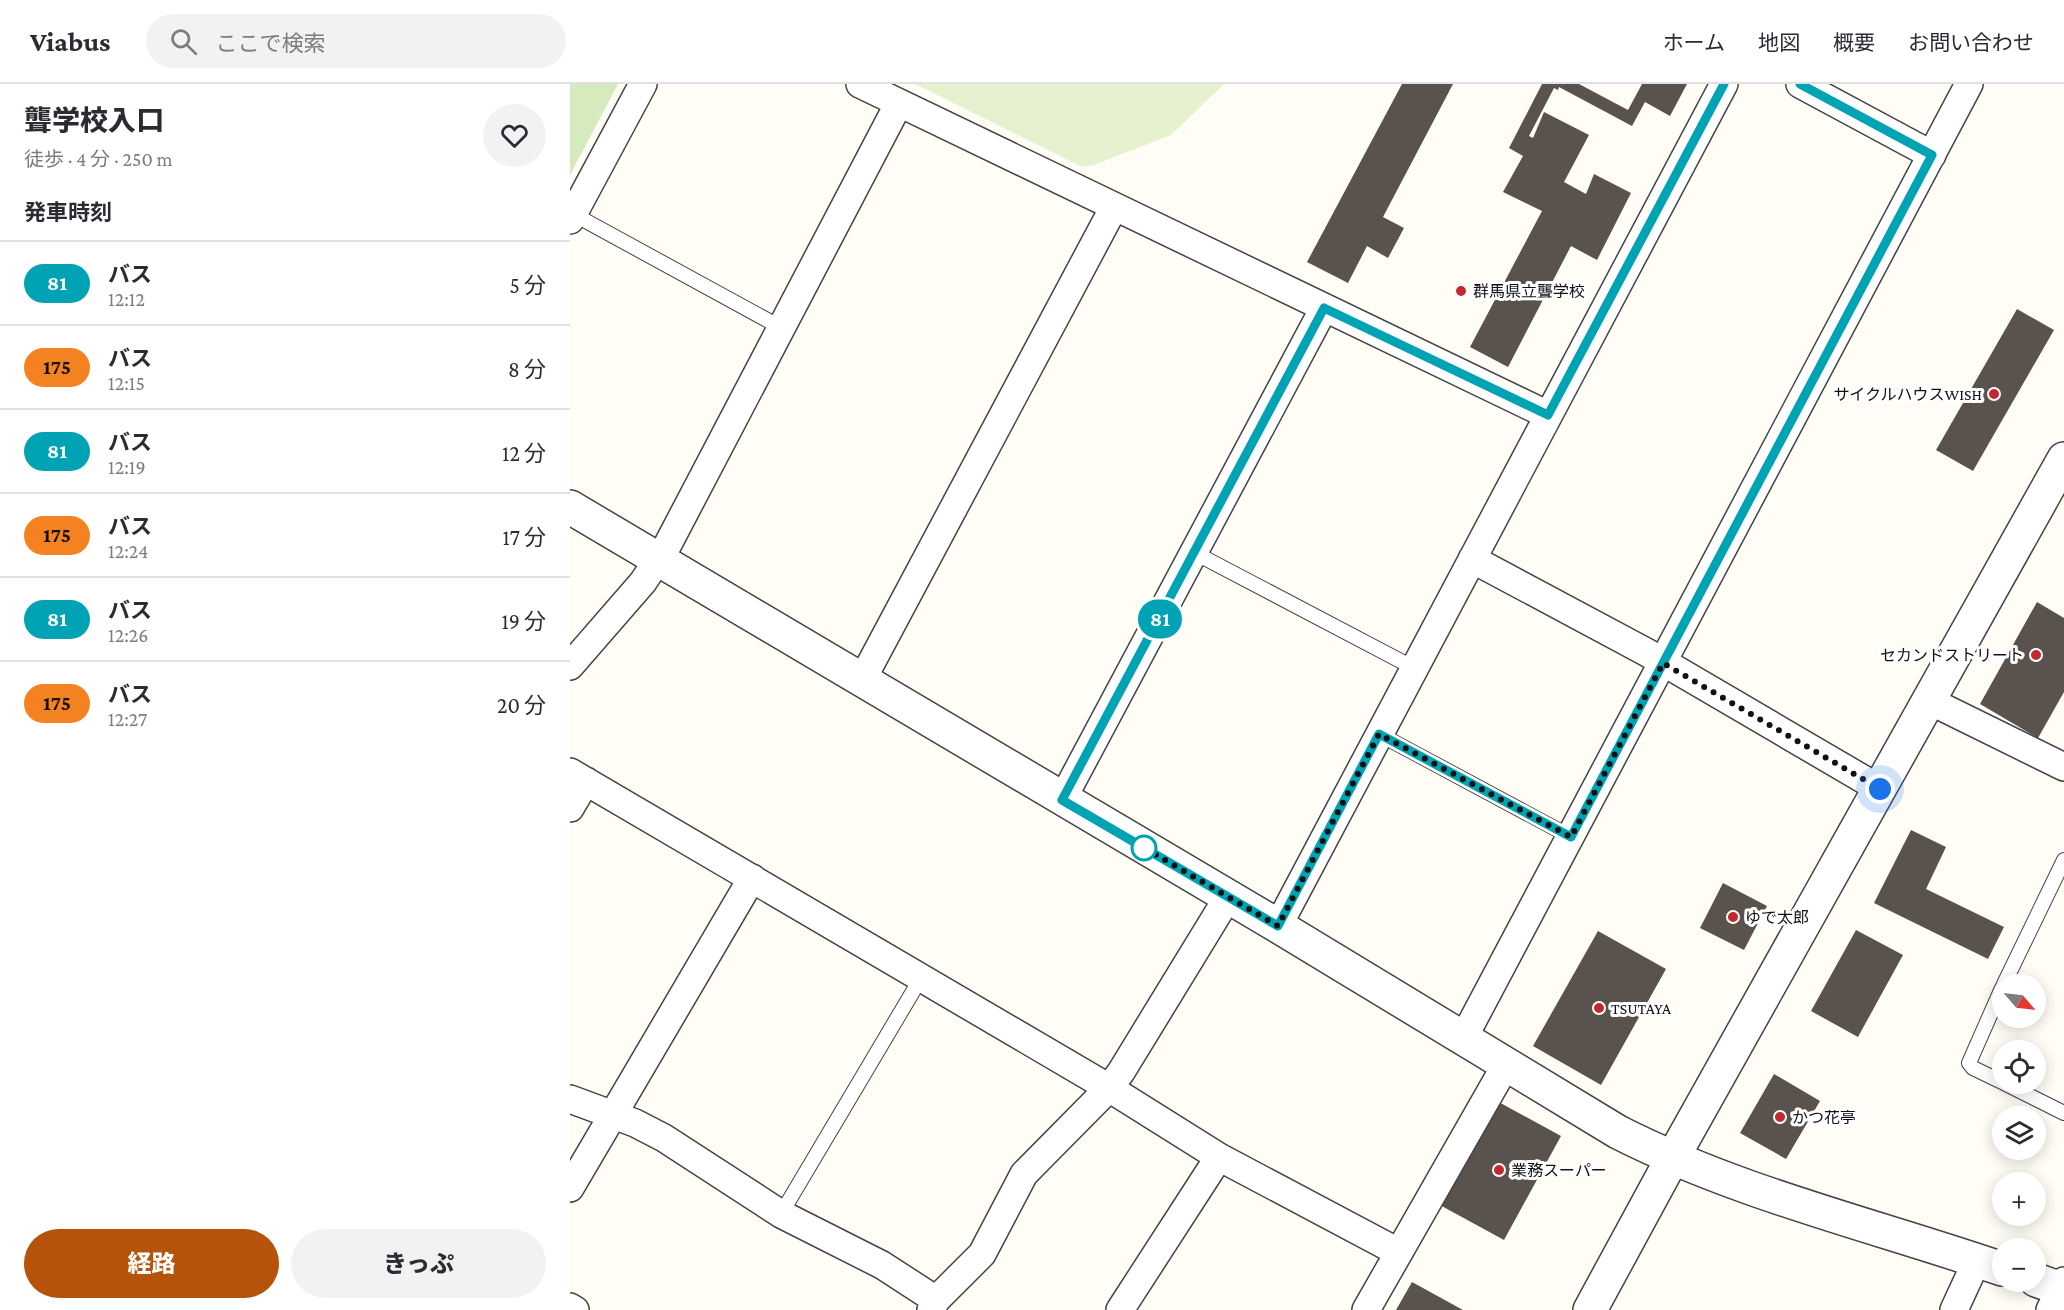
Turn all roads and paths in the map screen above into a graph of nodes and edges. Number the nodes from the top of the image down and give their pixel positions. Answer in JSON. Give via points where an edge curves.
{"nodes":[{"id":1,"x":643,"y":84,"type":"edge"},
{"id":2,"x":860,"y":84,"type":"edge"},
{"id":3,"x":1724,"y":84,"type":"edge"},
{"id":4,"x":1800,"y":84,"type":"edge"},
{"id":5,"x":1969,"y":84,"type":"edge"},
{"id":6,"x":899,"y":103,"type":"junction"},
{"id":7,"x":1932,"y":155,"type":"junction"},
{"id":8,"x":1114,"y":207,"type":"junction"},
{"id":9,"x":572,"y":217,"type":"edge"},
{"id":10,"x":1324,"y":308,"type":"junction"},
{"id":11,"x":780,"y":327,"type":"junction"},
{"id":12,"x":1548,"y":415,"type":"junction"},
{"id":13,"x":2064,"y":459,"type":"edge"},
{"id":14,"x":570,"y":507,"type":"edge"},
{"id":15,"x":1195,"y":553,"type":"junction"},
{"id":16,"x":659,"y":559,"type":"junction"},
{"id":17,"x":1472,"y":559,"type":"junction"},
{"id":18,"x":1663,"y":663,"type":"junction"},
{"id":19,"x":570,"y":666,"type":"edge"},
{"id":20,"x":1414,"y":668,"type":"junction"},
{"id":21,"x":862,"y":680,"type":"junction"},
{"id":22,"x":1930,"y":701,"type":"junction"},
{"id":23,"x":1379,"y":734,"type":"junction"},
{"id":24,"x":2064,"y":766,"type":"edge"},
{"id":25,"x":578,"y":777,"type":"edge"},
{"id":26,"x":1880,"y":789,"type":"junction"},
{"id":27,"x":1062,"y":800,"type":"junction"},
{"id":28,"x":570,"y":808,"type":"edge"},
{"id":29,"x":1571,"y":837,"type":"junction"},
{"id":30,"x":2064,"y":860,"type":"edge"},
{"id":31,"x":752,"y":878,"type":"junction"},
{"id":32,"x":1228,"y":897,"type":"junction"},
{"id":33,"x":1278,"y":926,"type":"junction"},
{"id":34,"x":2009,"y":974,"type":"edge"},
{"id":35,"x":921,"y":978,"type":"junction"},
{"id":36,"x":1992,"y":1011,"type":"edge"},
{"id":37,"x":1464,"y":1037,"type":"junction"},
{"id":38,"x":1507,"y":1063,"type":"junction"},
{"id":39,"x":1992,"y":1078,"type":"edge"},
{"id":40,"x":1109,"y":1088,"type":"junction"},
{"id":41,"x":2025,"y":1094,"type":"edge"},
{"id":42,"x":570,"y":1099,"type":"edge"},
{"id":43,"x":2064,"y":1113,"type":"edge"},
{"id":44,"x":614,"y":1114,"type":"junction"},
{"id":45,"x":1220,"y":1157,"type":"junction"},
{"id":46,"x":1672,"y":1159,"type":"junction"},
{"id":47,"x":570,"y":1188,"type":"edge"},
{"id":48,"x":781,"y":1214,"type":"junction"},
{"id":49,"x":1398,"y":1252,"type":"junction"},
{"id":50,"x":1990,"y":1264,"type":"edge"},
{"id":51,"x":933,"y":1305,"type":"edge"},
{"id":52,"x":570,"y":1307,"type":"edge"},
{"id":53,"x":574,"y":1310,"type":"edge"},
{"id":54,"x":1120,"y":1310,"type":"edge"},
{"id":55,"x":1366,"y":1310,"type":"edge"},
{"id":56,"x":1590,"y":1310,"type":"edge"},
{"id":57,"x":1954,"y":1310,"type":"edge"}],
"edges":[{"from":1,"to":9,"type":"street"},
{"from":2,"to":6,"type":"street"},
{"from":3,"to":12,"type":"street"},
{"from":4,"to":7,"type":"street"},
{"from":5,"to":7,"type":"street"},
{"from":6,"to":8,"type":"street"},
{"from":6,"to":11,"type":"street"},
{"from":7,"to":18,"type":"street"},
{"from":8,"to":10,"type":"street"},
{"from":8,"to":21,"type":"street"},
{"from":9,"to":11,"type":"lane"},
{"from":10,"to":12,"type":"street"},
{"from":10,"to":15,"type":"street"},
{"from":11,"to":16,"type":"street"},
{"from":12,"to":17,"type":"street"},
{"from":13,"to":22,"type":"street"},
{"from":14,"to":16,"type":"street"},
{"from":15,"to":20,"type":"lane"},
{"from":15,"to":27,"type":"street"},
{"from":16,"to":19,"type":"street"},
{"from":16,"to":21,"type":"street"},
{"from":17,"to":18,"type":"street"},
{"from":17,"to":20,"type":"street"},
{"from":18,"to":26,"type":"street"},
{"from":18,"to":29,"type":"street"},
{"from":20,"to":23,"type":"street"},
{"from":21,"to":27,"type":"street"},
{"from":22,"to":24,"type":"street"},
{"from":22,"to":26,"type":"street"},
{"from":23,"to":29,"type":"lane"},
{"from":23,"to":33,"type":"street"},
{"from":25,"to":28,"type":"street"},
{"from":25,"to":31,"type":"street"},
{"from":26,"to":46,"type":"street"},
{"from":27,"to":32,"type":"street"},
{"from":29,"to":37,"type":"street"},
{"from":30,"to":34,"type":"lane"},
{"from":31,"to":35,"type":"street"},
{"from":31,"to":44,"type":"street"},
{"from":32,"to":33,"type":"street"},
{"from":32,"to":40,"type":"street"},
{"from":33,"to":37,"type":"street"},
{"from":35,"to":40,"type":"street"},
{"from":35,"to":48,"type":"lane"},
{"from":36,"to":39,"type":"lane","via":[[1969,1063]]},
{"from":37,"to":38,"type":"street"},
{"from":38,"to":46,"type":"street","via":[[1618,1132]]},
{"from":38,"to":49,"type":"street"},
{"from":40,"to":45,"type":"street"},
{"from":40,"to":51,"type":"street","via":[[1024,1174],[982,1254]]},
{"from":41,"to":43,"type":"lane"},
{"from":42,"to":44,"type":"street"},
{"from":44,"to":47,"type":"street"},
{"from":44,"to":48,"type":"street","via":[[684,1149]]},
{"from":45,"to":49,"type":"street"},
{"from":45,"to":54,"type":"street"},
{"from":46,"to":50,"type":"street"},
{"from":46,"to":56,"type":"street"},
{"from":48,"to":51,"type":"street","via":[[882,1265]]},
{"from":49,"to":55,"type":"street"},
{"from":50,"to":57,"type":"street"},
{"from":52,"to":53,"type":"street"}]}
